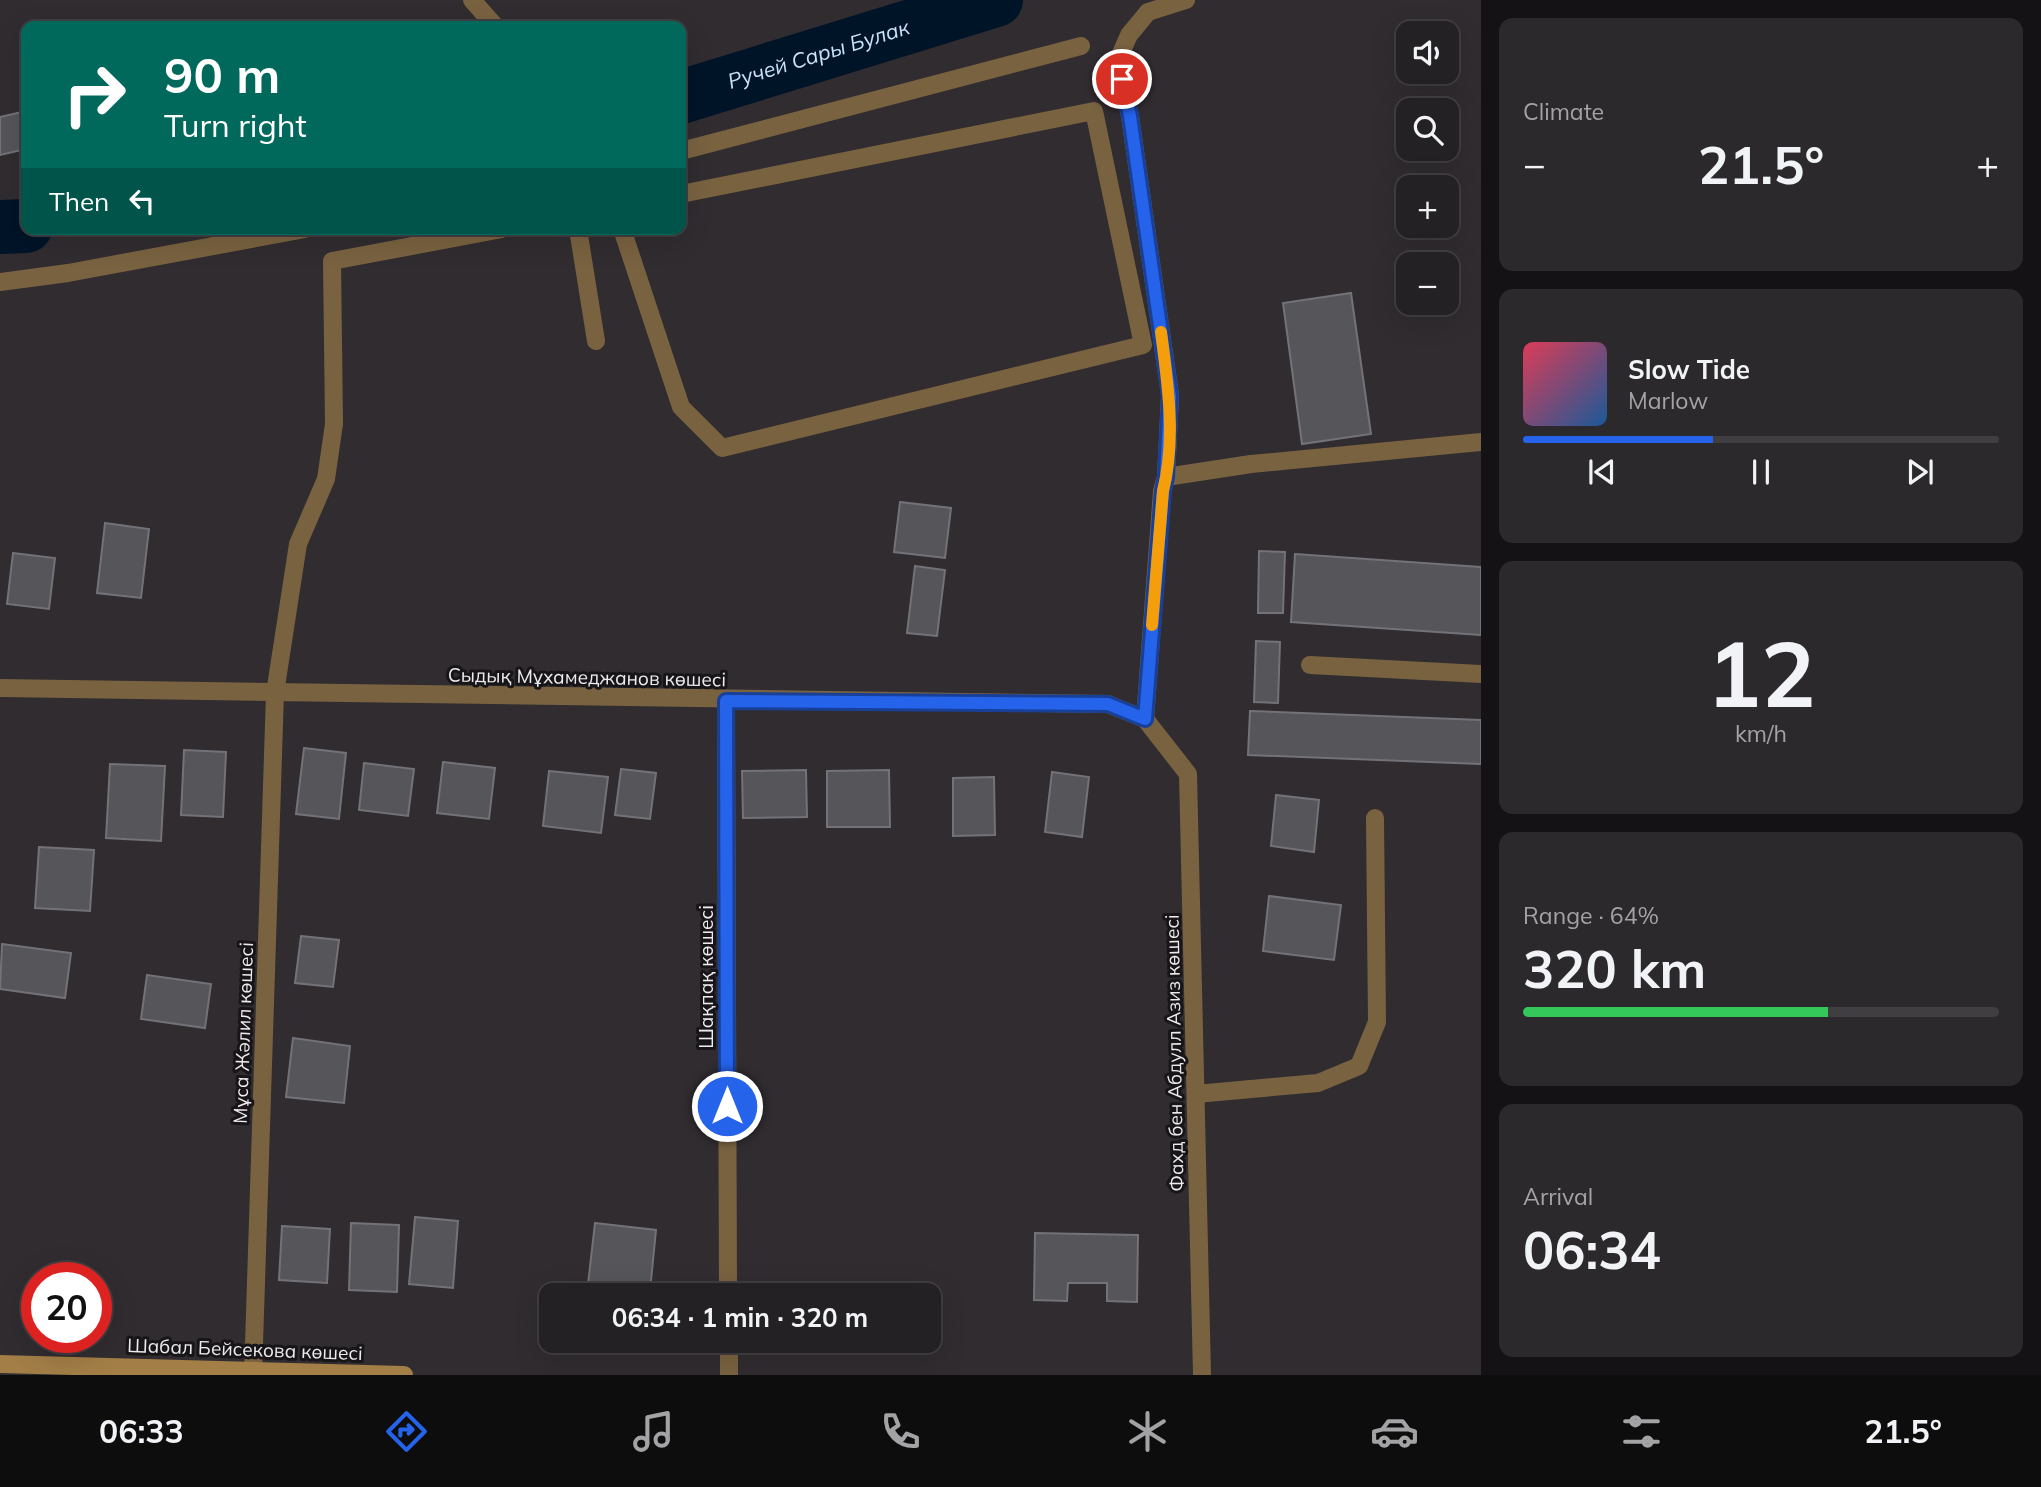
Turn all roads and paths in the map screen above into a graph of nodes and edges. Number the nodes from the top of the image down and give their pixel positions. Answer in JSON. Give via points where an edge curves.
{"nodes":[{"id":1,"x":472,"y":0,"type":"edge"},
{"id":2,"x":1186,"y":0,"type":"edge"},
{"id":3,"x":491,"y":21,"type":"edge"},
{"id":4,"x":1081,"y":46,"type":"dead end"},
{"id":5,"x":686,"y":150,"type":"edge"},
{"id":6,"x":686,"y":193,"type":"edge"},
{"id":7,"x":272,"y":235,"type":"edge"},
{"id":8,"x":470,"y":235,"type":"edge"},
{"id":9,"x":579,"y":235,"type":"edge"},
{"id":10,"x":624,"y":235,"type":"edge"},
{"id":11,"x":0,"y":282,"type":"edge"},
{"id":12,"x":596,"y":341,"type":"dead end"},
{"id":13,"x":1481,"y":442,"type":"edge"},
{"id":14,"x":1166,"y":477,"type":"junction"},
{"id":15,"x":1310,"y":665,"type":"dead end"},
{"id":16,"x":1481,"y":674,"type":"edge"},
{"id":17,"x":0,"y":688,"type":"edge"},
{"id":18,"x":275,"y":693,"type":"junction"},
{"id":19,"x":726,"y":701,"type":"junction"},
{"id":20,"x":1145,"y":719,"type":"junction"},
{"id":21,"x":1163,"y":739,"type":"joint"},
{"id":22,"x":1375,"y":818,"type":"dead end"},
{"id":23,"x":1196,"y":1094,"type":"junction"},
{"id":24,"x":728,"y":1283,"type":"edge"},
{"id":25,"x":729,"y":1353,"type":"edge"},
{"id":26,"x":0,"y":1364,"type":"edge"},
{"id":27,"x":253,"y":1372,"type":"edge"},
{"id":28,"x":404,"y":1375,"type":"edge"},
{"id":29,"x":729,"y":1375,"type":"edge"},
{"id":30,"x":1202,"y":1375,"type":"edge"}],
"edges":[{"from":1,"to":3,"type":"street"},
{"from":2,"to":14,"type":"street","via":[[1148,12],[1129,34],[1118,60],[1170,396]]},
{"from":4,"to":5,"type":"street"},
{"from":6,"to":10,"type":"street","via":[[1094,111],[1143,345],[722,448],[681,407]]},
{"from":7,"to":11,"type":"street"},
{"from":8,"to":18,"type":"street","name":"Мұса Жәлил көшесі","via":[[332,261],[334,424],[326,479],[298,544]]},
{"from":9,"to":12,"type":"street"},
{"from":13,"to":14,"type":"street","via":[[1251,464]]},
{"from":14,"to":20,"type":"street"},
{"from":15,"to":16,"type":"street"},
{"from":17,"to":18,"type":"street","name":"Сыдық Мұхамеджанов көшесі"},
{"from":18,"to":19,"type":"street","name":"Сыдық Мұхамеджанов көшесі"},
{"from":18,"to":27,"type":"street","name":"Мұса Жәлил көшесі"},
{"from":19,"to":20,"type":"street","name":"Сыдық Мұхамеджанов көшесі","via":[[1108,704]]},
{"from":19,"to":24,"type":"street","name":"Шақпақ көшесі"},
{"from":20,"to":21,"type":"street","name":"Сыдық Мұхамеджанов көшесі"},
{"from":21,"to":23,"type":"street","name":"Фахд бен Абдулл Азиз көшесі","via":[[1188,774]]},
{"from":22,"to":23,"type":"street","via":[[1377,1022],[1359,1066],[1318,1083]]},
{"from":23,"to":30,"type":"street","name":"Фахд бен Абдулл Азиз көшесі"},
{"from":25,"to":29,"type":"street"},
{"from":26,"to":27,"type":"main road","name":"Шабал Бейсекова көшесі"},
{"from":27,"to":28,"type":"main road","name":"Шабал Бейсекова көшесі"}]}
